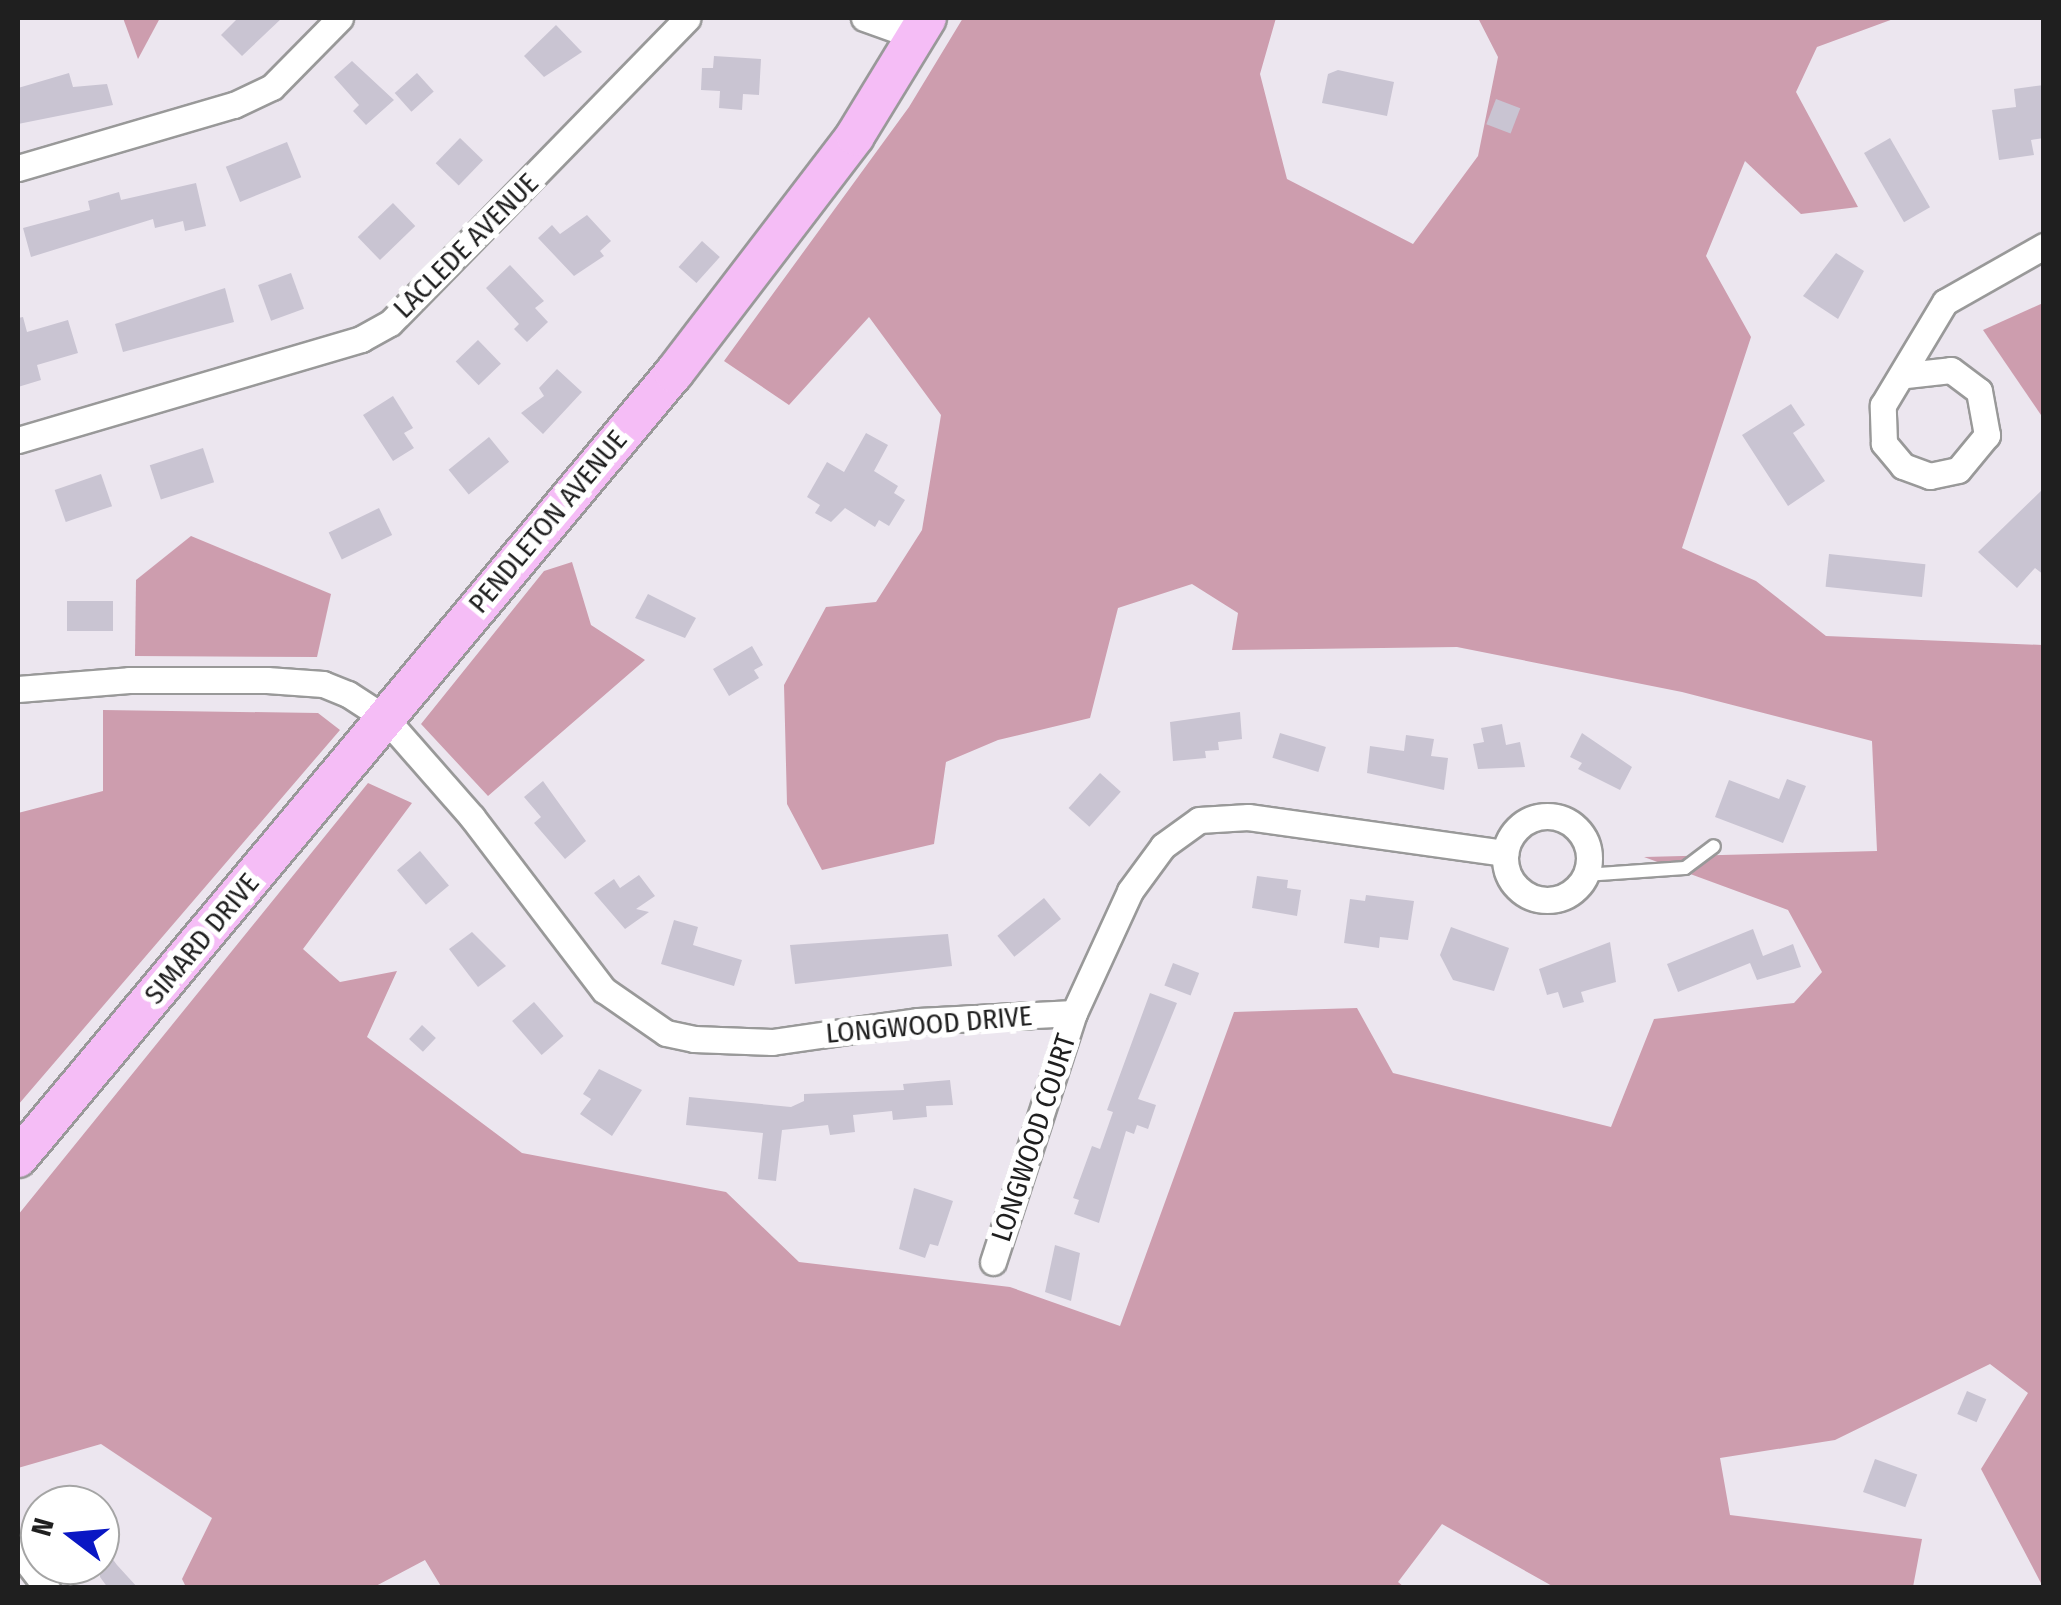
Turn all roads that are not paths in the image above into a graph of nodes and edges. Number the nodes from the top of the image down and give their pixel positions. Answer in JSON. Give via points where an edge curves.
{"nodes":[{"id":1,"x":340,"y":18,"type":"edge"},
{"id":2,"x":688,"y":18,"type":"edge"},
{"id":3,"x":864,"y":18,"type":"edge"},
{"id":4,"x":922,"y":27,"type":"edge"},
{"id":5,"x":18,"y":168,"type":"edge"},
{"id":6,"x":2044,"y":246,"type":"edge"},
{"id":7,"x":1906,"y":374,"type":"junction"},
{"id":8,"x":18,"y":440,"type":"edge"},
{"id":9,"x":18,"y":689,"type":"edge"},
{"id":10,"x":385,"y":718,"type":"junction"},
{"id":11,"x":1714,"y":846,"type":"dead end"},
{"id":12,"x":1505,"y":852,"type":"junction"},
{"id":13,"x":1585,"y":875,"type":"junction"},
{"id":14,"x":1074,"y":1013,"type":"junction"},
{"id":15,"x":18,"y":1158,"type":"edge"},
{"id":16,"x":993,"y":1262,"type":"dead end"},
{"id":17,"x":18,"y":1550,"type":"edge"},
{"id":18,"x":47,"y":1588,"type":"edge"}],
"edges":[{"from":1,"to":5,"type":"street","via":[[272,86],[234,105]]},
{"from":2,"to":8,"type":"street","name":"LACLEDE AVENUE","via":[[390,324],[362,339]]},
{"from":3,"to":4,"type":"street"},
{"from":4,"to":10,"type":"street","name":"PENDLETON AVENUE","via":[[855,136],[742,286]]},
{"from":6,"to":7,"type":"street","via":[[1945,302]]},
{"from":7,"to":7,"type":"street","via":[[1951,370],[1979,391],[1986,435],[1958,470],[1920,474],[1889,452],[1880,414]]},
{"from":9,"to":10,"type":"street","via":[[128,680],[323,684]]},
{"from":10,"to":14,"type":"street","name":"LONGWOOD DRIVE","via":[[472,817],[604,990],[666,1033],[772,1042],[918,1021]]},
{"from":10,"to":15,"type":"street","name":"SIMARD DRIVE"},
{"from":11,"to":13,"type":"lane","via":[[1685,868]]},
{"from":12,"to":13,"type":"street","via":[[1510,878],[1529,897],[1568,895]]},
{"from":12,"to":13,"type":"street","via":[[1531,820],[1559,818],[1582,835]]},
{"from":12,"to":14,"type":"street","via":[[1248,817],[1200,820],[1163,846],[1130,891]]},
{"from":14,"to":16,"type":"street","name":"LONGWOOD COURT"},
{"from":17,"to":18,"type":"street"}]}
